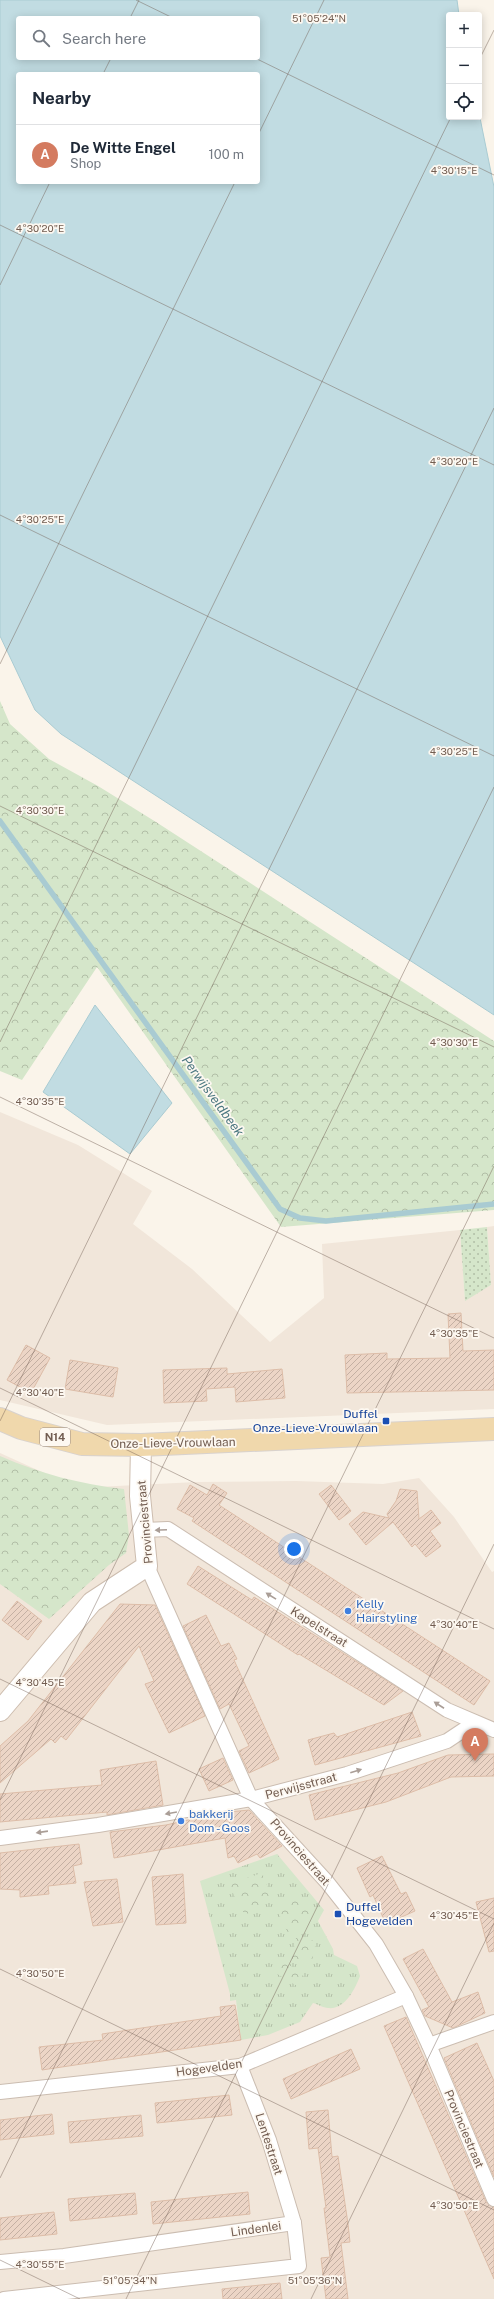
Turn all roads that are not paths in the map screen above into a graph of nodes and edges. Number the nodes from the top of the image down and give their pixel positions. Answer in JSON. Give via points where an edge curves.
{"nodes":[{"id":1,"x":0,"y":1419,"type":"edge"},
{"id":2,"x":494,"y":1429,"type":"edge"},
{"id":3,"x":141,"y":1445,"type":"junction"},
{"id":4,"x":144,"y":1530,"type":"junction"},
{"id":5,"x":147,"y":1566,"type":"junction"},
{"id":6,"x":0,"y":1711,"type":"edge"},
{"id":7,"x":474,"y":1723,"type":"junction"},
{"id":8,"x":494,"y":1730,"type":"edge"},
{"id":9,"x":251,"y":1799,"type":"junction"},
{"id":10,"x":0,"y":1838,"type":"edge"},
{"id":11,"x":406,"y":1996,"type":"junction"},
{"id":12,"x":494,"y":2022,"type":"edge"},
{"id":13,"x":429,"y":2045,"type":"junction"},
{"id":14,"x":240,"y":2066,"type":"junction"},
{"id":15,"x":0,"y":2092,"type":"edge"},
{"id":16,"x":494,"y":2199,"type":"edge"},
{"id":17,"x":294,"y":2223,"type":"junction"},
{"id":18,"x":0,"y":2262,"type":"edge"},
{"id":19,"x":4,"y":2299,"type":"edge"}],
"edges":[{"from":1,"to":3,"type":"main road","name":"Onze-Lieve-Vrouwlaan","number":"N14","via":[[21,1428],[82,1444]]},
{"from":2,"to":3,"type":"main road","name":"Onze-Lieve-Vrouwlaan","number":"N14"},
{"from":3,"to":4,"type":"street","name":"Provinciestraat","via":[[140,1496]]},
{"from":4,"to":5,"type":"street","name":"Provinciestraat"},
{"from":7,"to":4,"type":"street","name":"Kapelstraat","one_way":true,"via":[[447,1710],[168,1529]]},
{"from":5,"to":6,"type":"street","via":[[92,1602]]},
{"from":5,"to":9,"type":"street","name":"Provinciestraat"},
{"from":7,"to":8,"type":"street","name":"Kapelstraat"},
{"from":9,"to":7,"type":"street","name":"Perwijsstraat","one_way":true,"via":[[347,1774],[448,1741]]},
{"from":9,"to":10,"type":"street","name":"Perwijsstraat","one_way":true,"via":[[98,1825]]},
{"from":9,"to":11,"type":"street","name":"Provinciestraat","via":[[327,1882],[376,1944]]},
{"from":11,"to":13,"type":"street","name":"Provinciestraat"},
{"from":11,"to":14,"type":"street","name":"Hogevelden"},
{"from":12,"to":13,"type":"street"},
{"from":13,"to":16,"type":"street","name":"Provinciestraat"},
{"from":14,"to":15,"type":"street","name":"Hogevelden"},
{"from":14,"to":17,"type":"street","name":"Lentestraat","via":[[269,2140]]},
{"from":17,"to":18,"type":"street","name":"Lindenlei","via":[[64,2256]]},
{"from":17,"to":19,"type":"street","name":"Lindenlei","via":[[299,2266]]}]}
